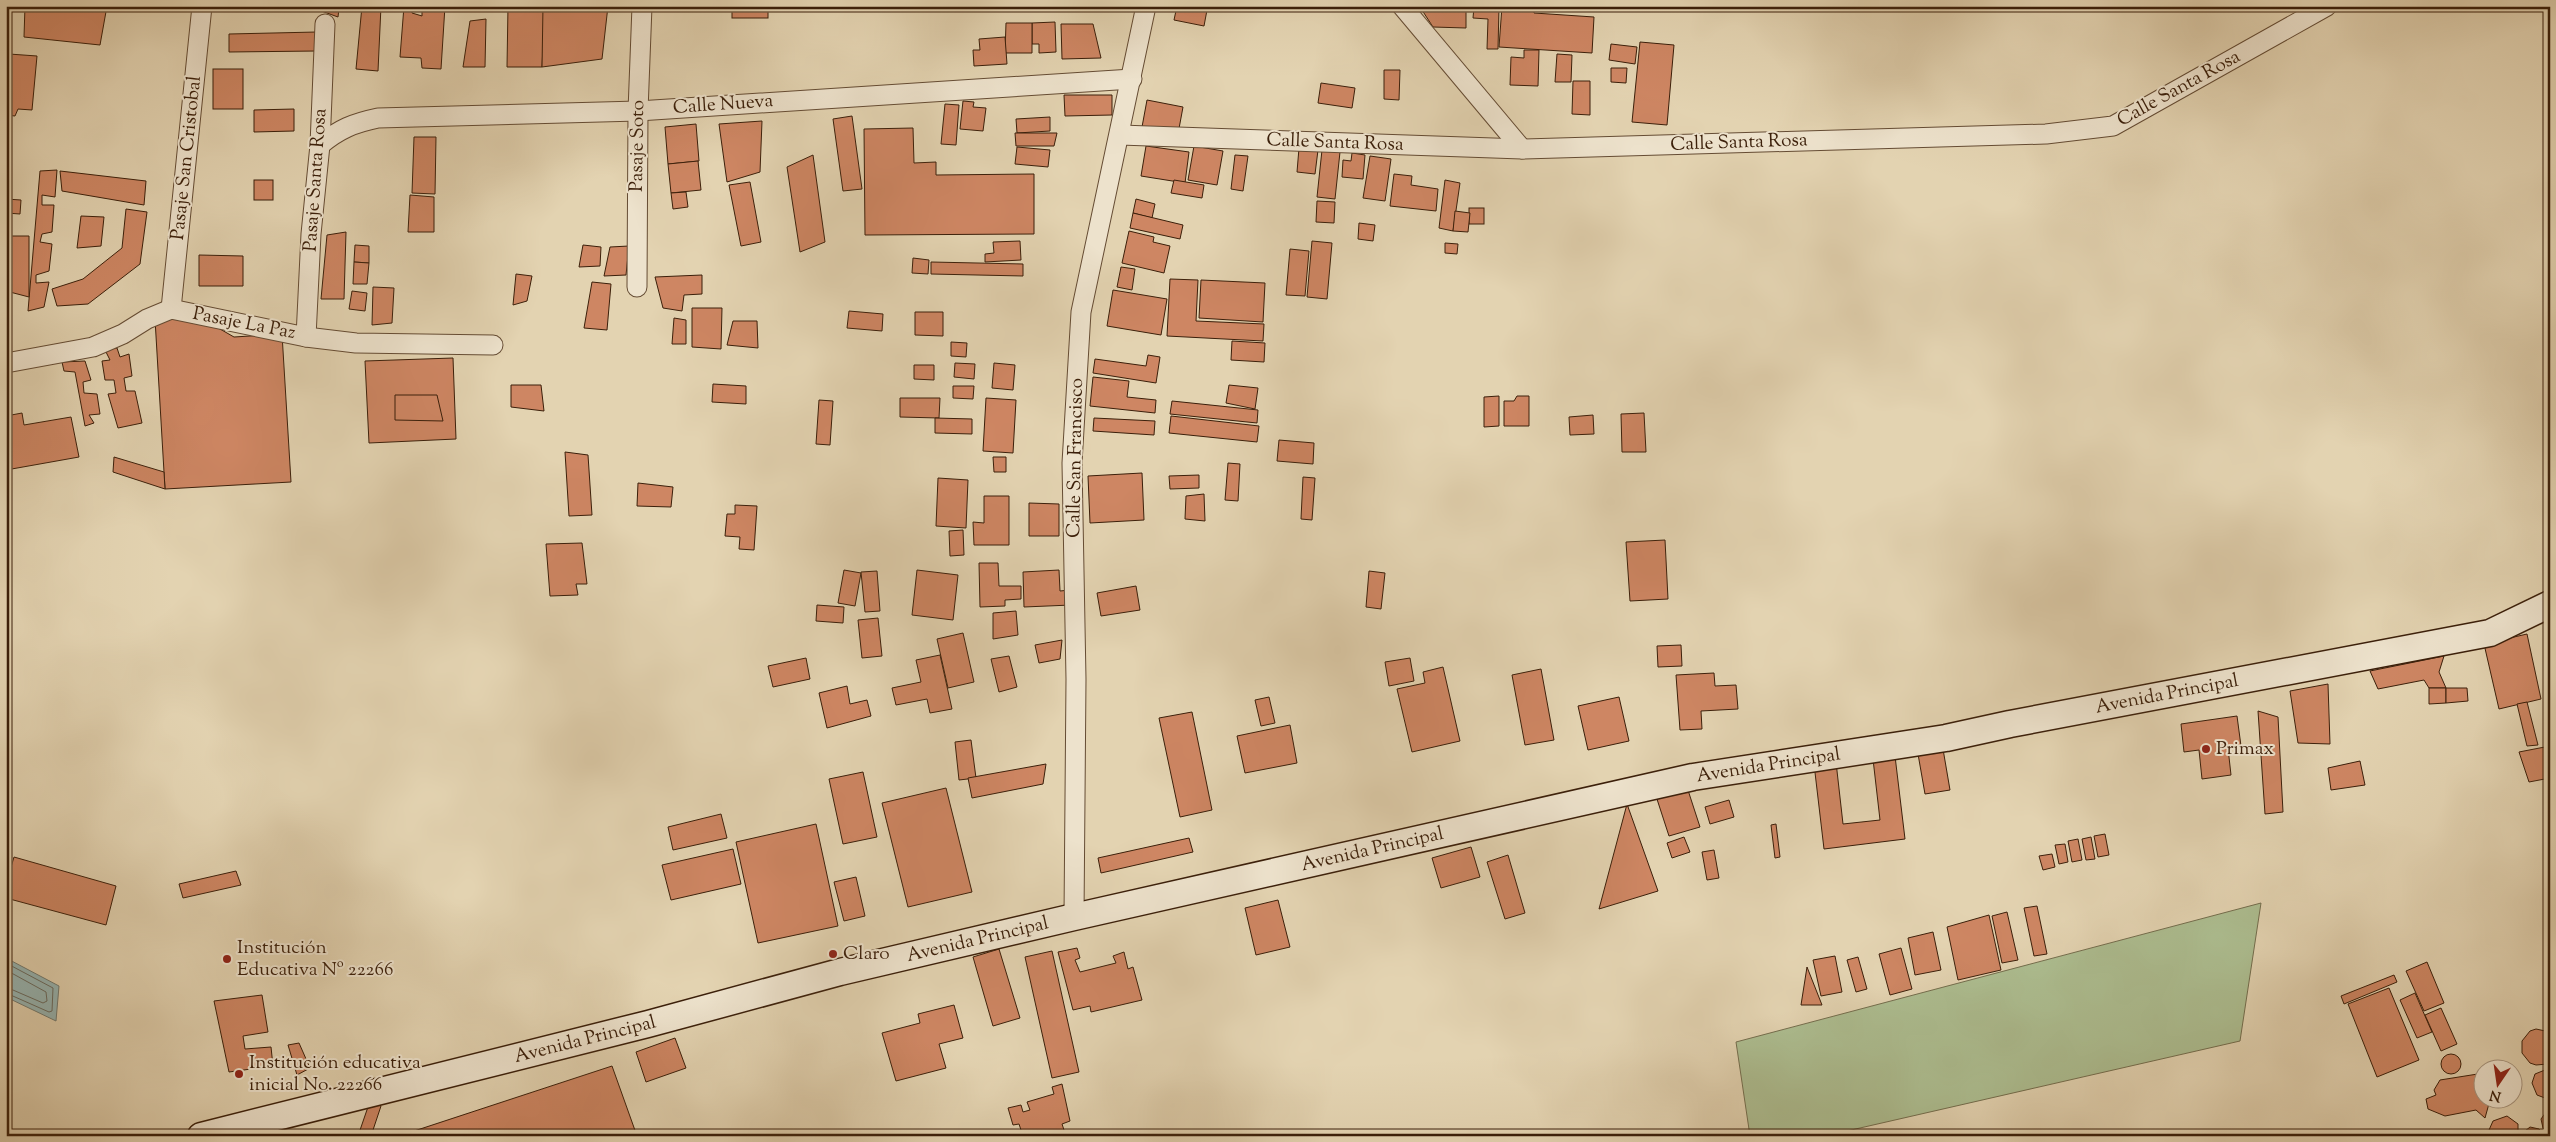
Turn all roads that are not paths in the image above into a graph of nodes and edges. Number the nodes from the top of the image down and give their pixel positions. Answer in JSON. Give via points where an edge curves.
{"nodes":[{"id":1,"x":202,"y":6,"type":"edge"},
{"id":2,"x":642,"y":6,"type":"edge"},
{"id":3,"x":1146,"y":6,"type":"edge"},
{"id":4,"x":1402,"y":6,"type":"edge"},
{"id":5,"x":2327,"y":6,"type":"edge"},
{"id":6,"x":325,"y":24,"type":"dead end"},
{"id":7,"x":1132,"y":78,"type":"junction"},
{"id":8,"x":638,"y":110,"type":"junction"},
{"id":9,"x":1120,"y":135,"type":"junction"},
{"id":10,"x":320,"y":145,"type":"junction"},
{"id":11,"x":1522,"y":149,"type":"junction"},
{"id":12,"x":636,"y":286,"type":"dead end"},
{"id":13,"x":171,"y":309,"type":"junction"},
{"id":14,"x":306,"y":337,"type":"junction"},
{"id":15,"x":493,"y":345,"type":"dead end"},
{"id":16,"x":6,"y":363,"type":"edge"},
{"id":17,"x":2550,"y":604,"type":"edge"},
{"id":18,"x":2550,"y":621,"type":"edge"},
{"id":19,"x":2490,"y":633,"type":"junction"},
{"id":20,"x":1074,"y":917,"type":"junction"},
{"id":21,"x":201,"y":1136,"type":"edge"}],
"edges":[{"from":1,"to":13,"type":"street","name":"Pasaje San Cristobal"},
{"from":2,"to":8,"type":"street","name":"Pasaje Soto"},
{"from":3,"to":7,"type":"street","name":"Calle San Francisco"},
{"from":4,"to":11,"type":"street"},
{"from":5,"to":11,"type":"street","name":"Calle Santa Rosa","via":[[2113,126],[2046,134]]},
{"from":6,"to":10,"type":"street","name":"Pasaje Santa Rosa"},
{"from":7,"to":8,"type":"street","name":"Calle Nueva"},
{"from":7,"to":9,"type":"street","name":"Calle San Francisco"},
{"from":8,"to":10,"type":"street","name":"Calle Nueva","via":[[378,118],[336,131]]},
{"from":8,"to":12,"type":"street","name":"Pasaje Soto"},
{"from":9,"to":11,"type":"street","name":"Calle Santa Rosa"},
{"from":9,"to":20,"type":"street","name":"Calle San Francisco","via":[[1081,312],[1072,463],[1076,679]]},
{"from":10,"to":14,"type":"street","name":"Pasaje Santa Rosa","via":[[311,234]]},
{"from":13,"to":14,"type":"street","name":"Pasaje La Paz"},
{"from":13,"to":16,"type":"street","name":"Pasaje La Paz","via":[[93,347]]},
{"from":14,"to":15,"type":"street","name":"Pasaje La Paz","via":[[356,343]]},
{"from":17,"to":19,"type":"main road","name":"Avenida Principal"},
{"from":18,"to":19,"type":"main road"},
{"from":19,"to":20,"type":"main road","name":"Avenida Principal","via":[[1946,738],[1693,777]]},
{"from":20,"to":21,"type":"main road","name":"Avenida Principal","via":[[840,972],[672,1018]]}]}
